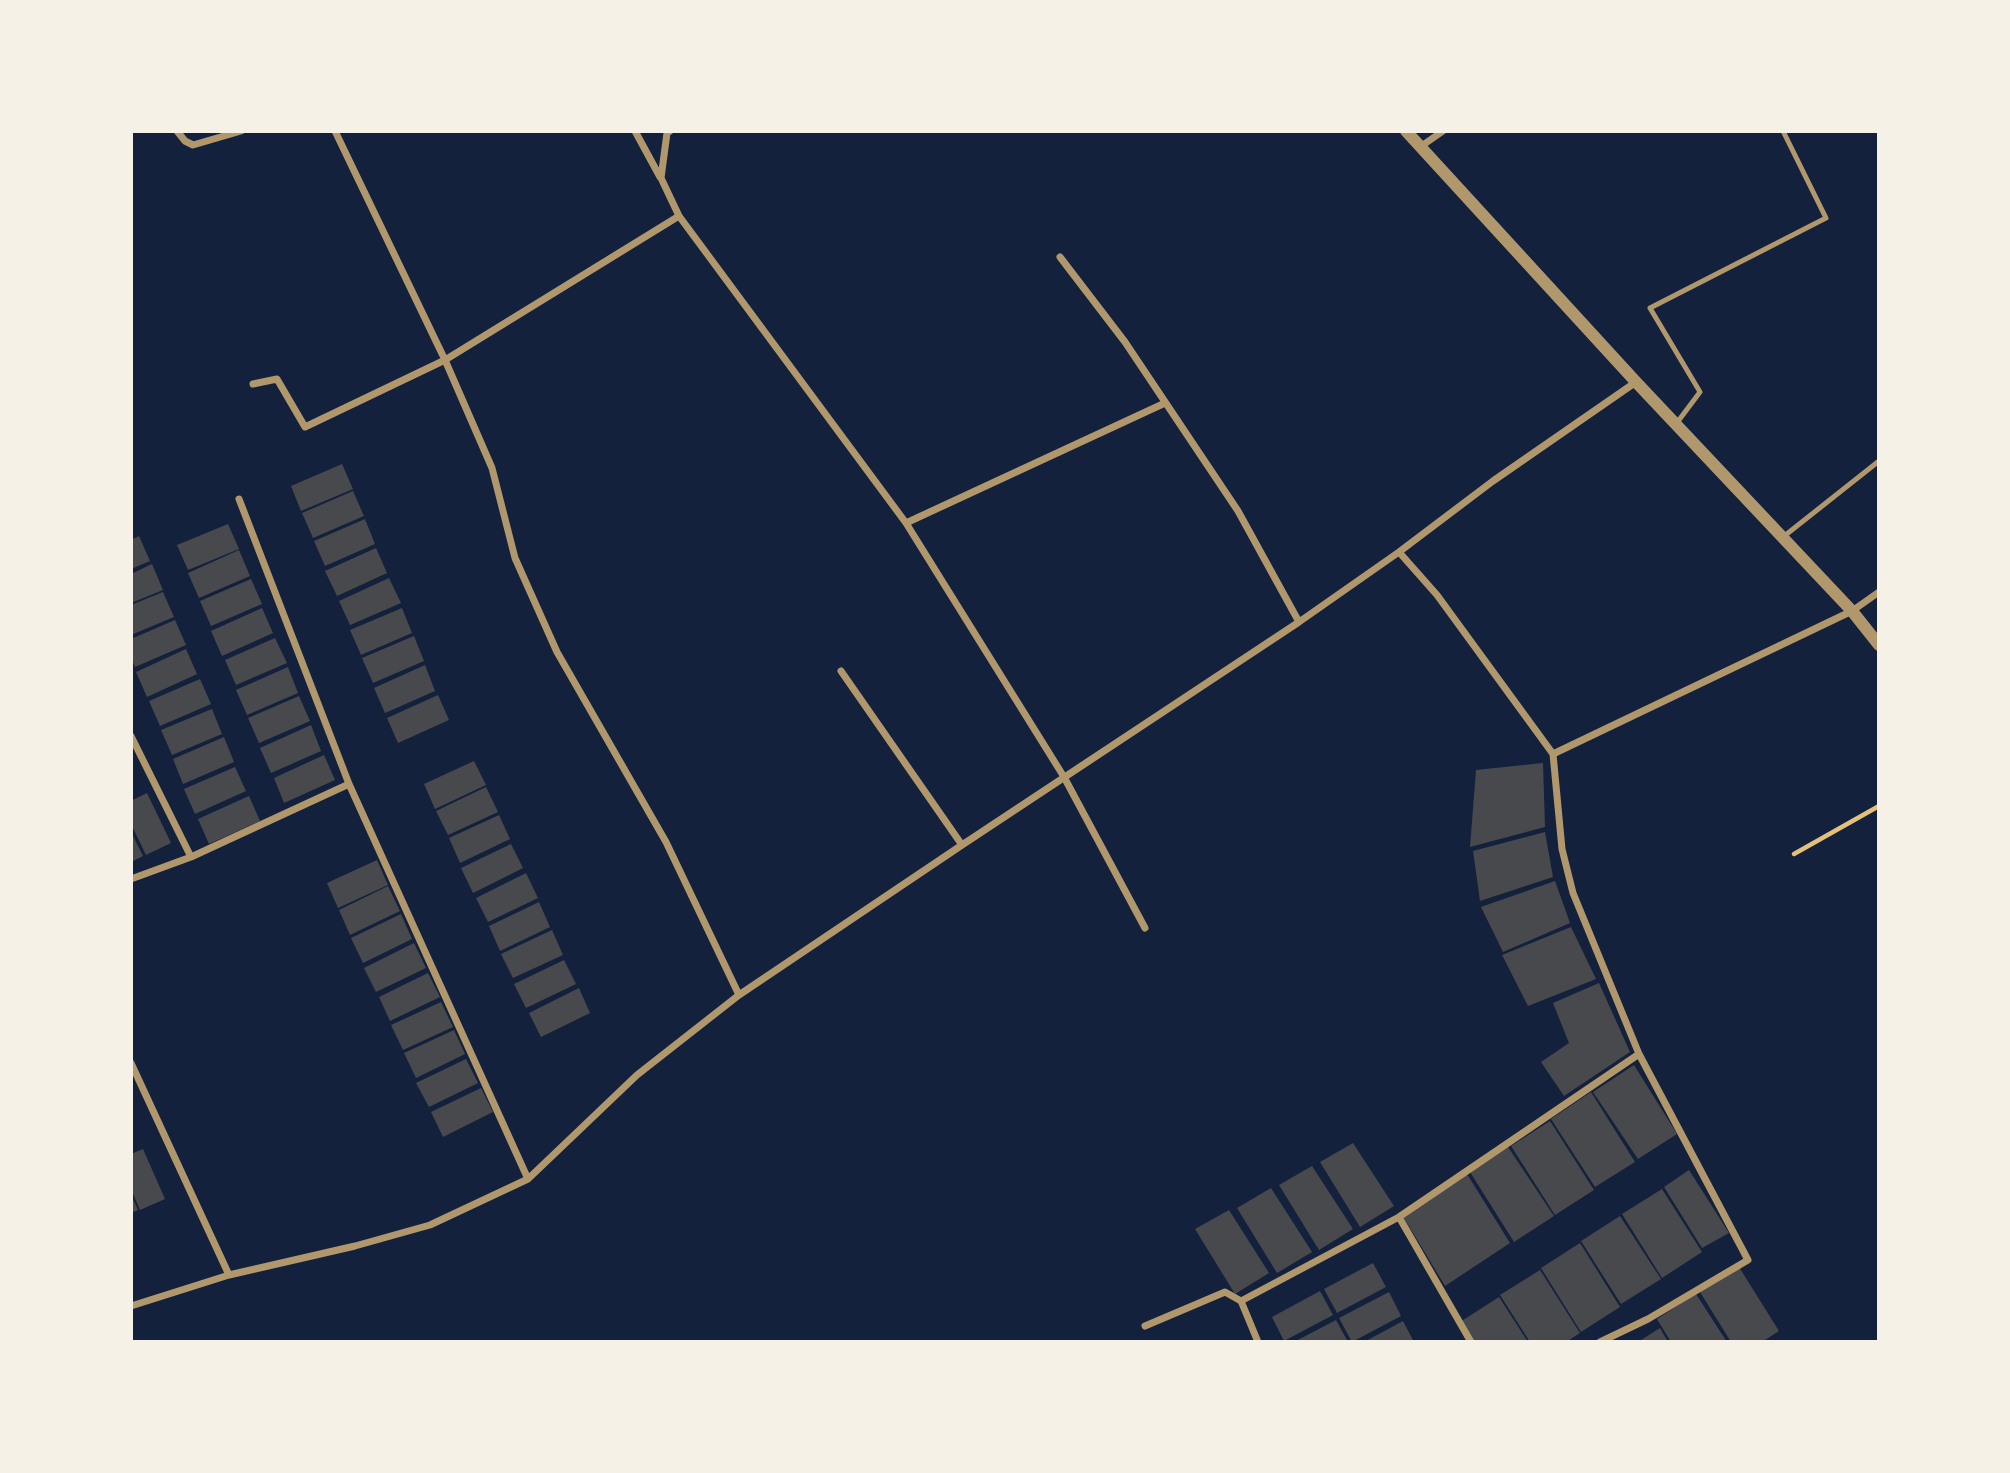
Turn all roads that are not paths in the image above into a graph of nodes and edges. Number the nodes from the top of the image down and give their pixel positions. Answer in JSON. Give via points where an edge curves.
{"nodes":[{"id":1,"x":177,"y":131,"type":"edge"},
{"id":2,"x":241,"y":131,"type":"edge"},
{"id":3,"x":335,"y":131,"type":"edge"},
{"id":4,"x":635,"y":131,"type":"edge"},
{"id":5,"x":670,"y":131,"type":"edge"},
{"id":6,"x":1406,"y":131,"type":"edge"},
{"id":7,"x":1443,"y":131,"type":"edge"},
{"id":8,"x":1783,"y":131,"type":"edge"},
{"id":9,"x":1420,"y":146,"type":"junction"},
{"id":10,"x":661,"y":178,"type":"junction"},
{"id":11,"x":679,"y":216,"type":"junction"},
{"id":12,"x":1060,"y":257,"type":"dead end"},
{"id":13,"x":445,"y":360,"type":"junction"},
{"id":14,"x":1636,"y":382,"type":"junction"},
{"id":15,"x":253,"y":384,"type":"dead end"},
{"id":16,"x":1165,"y":403,"type":"junction"},
{"id":17,"x":1676,"y":424,"type":"junction"},
{"id":18,"x":1879,"y":460,"type":"edge"},
{"id":19,"x":239,"y":499,"type":"dead end"},
{"id":20,"x":906,"y":523,"type":"junction"},
{"id":21,"x":1783,"y":537,"type":"junction"},
{"id":22,"x":1399,"y":552,"type":"junction"},
{"id":23,"x":1879,"y":592,"type":"edge"},
{"id":24,"x":1852,"y":611,"type":"junction"},
{"id":25,"x":1299,"y":622,"type":"junction"},
{"id":26,"x":1879,"y":645,"type":"edge"},
{"id":27,"x":841,"y":671,"type":"dead end"},
{"id":28,"x":131,"y":736,"type":"edge"},
{"id":29,"x":1553,"y":754,"type":"junction"},
{"id":30,"x":1064,"y":777,"type":"junction"},
{"id":31,"x":349,"y":784,"type":"junction"},
{"id":32,"x":962,"y":845,"type":"junction"},
{"id":33,"x":191,"y":857,"type":"junction"},
{"id":34,"x":131,"y":879,"type":"edge"},
{"id":35,"x":1145,"y":928,"type":"dead end"},
{"id":36,"x":739,"y":995,"type":"junction"},
{"id":37,"x":1639,"y":1054,"type":"junction"},
{"id":38,"x":131,"y":1063,"type":"edge"},
{"id":39,"x":528,"y":1179,"type":"junction"},
{"id":40,"x":1399,"y":1217,"type":"junction"},
{"id":41,"x":229,"y":1275,"type":"junction"},
{"id":42,"x":1241,"y":1301,"type":"junction"},
{"id":43,"x":131,"y":1306,"type":"edge"},
{"id":44,"x":1145,"y":1326,"type":"dead end"},
{"id":45,"x":1258,"y":1342,"type":"edge"},
{"id":46,"x":1471,"y":1342,"type":"edge"},
{"id":47,"x":1600,"y":1342,"type":"edge"}],
"edges":[{"from":1,"to":2,"type":"street","via":[[193,145]]},
{"from":3,"to":13,"type":"street"},
{"from":4,"to":10,"type":"street"},
{"from":5,"to":10,"type":"street"},
{"from":6,"to":9,"type":"street"},
{"from":7,"to":9,"type":"street"},
{"from":8,"to":17,"type":"lane","via":[[1826,218],[1650,308],[1700,392]]},
{"from":9,"to":14,"type":"street"},
{"from":10,"to":11,"type":"street"},
{"from":11,"to":13,"type":"street"},
{"from":11,"to":20,"type":"street"},
{"from":12,"to":16,"type":"street"},
{"from":13,"to":15,"type":"street","via":[[305,427],[277,379]]},
{"from":13,"to":36,"type":"street","via":[[492,468],[515,558],[552,640],[666,842]]},
{"from":14,"to":17,"type":"street"},
{"from":14,"to":22,"type":"street"},
{"from":16,"to":20,"type":"street"},
{"from":16,"to":25,"type":"street","via":[[1238,511]]},
{"from":17,"to":21,"type":"street"},
{"from":18,"to":21,"type":"lane"},
{"from":19,"to":31,"type":"street"},
{"from":20,"to":30,"type":"street"},
{"from":21,"to":24,"type":"street"},
{"from":22,"to":25,"type":"street"},
{"from":22,"to":29,"type":"street","via":[[1437,595]]},
{"from":23,"to":24,"type":"street"},
{"from":24,"to":26,"type":"street"},
{"from":24,"to":29,"type":"street"},
{"from":25,"to":30,"type":"street"},
{"from":27,"to":32,"type":"street"},
{"from":28,"to":33,"type":"street"},
{"from":29,"to":37,"type":"street","via":[[1562,849],[1573,893]]},
{"from":30,"to":32,"type":"street"},
{"from":30,"to":35,"type":"street"},
{"from":31,"to":33,"type":"street"},
{"from":31,"to":39,"type":"street"},
{"from":32,"to":36,"type":"street"},
{"from":33,"to":34,"type":"street"},
{"from":36,"to":39,"type":"street","via":[[636,1075]]},
{"from":37,"to":40,"type":"street"},
{"from":37,"to":47,"type":"street","via":[[1748,1261]]},
{"from":38,"to":41,"type":"street"},
{"from":39,"to":41,"type":"street","via":[[430,1226]]},
{"from":40,"to":42,"type":"street"},
{"from":40,"to":46,"type":"street"},
{"from":41,"to":43,"type":"street"},
{"from":42,"to":44,"type":"street","via":[[1225,1292]]},
{"from":42,"to":45,"type":"street"}]}
